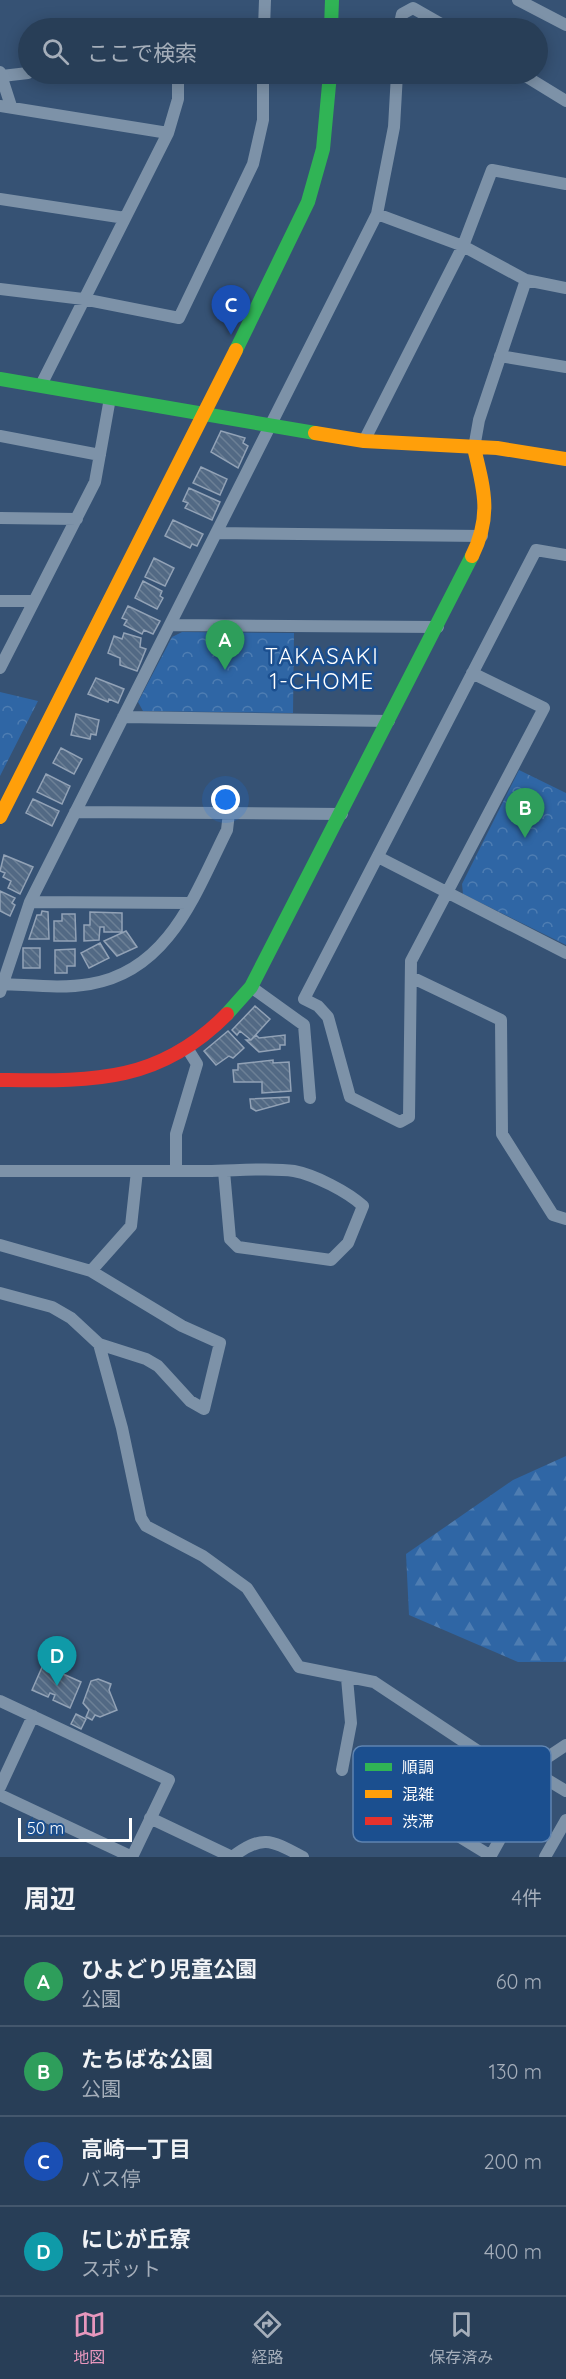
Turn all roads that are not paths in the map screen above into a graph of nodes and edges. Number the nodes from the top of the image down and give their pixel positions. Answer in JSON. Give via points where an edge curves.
{"nodes":[{"id":1,"x":265,"y":0,"type":"edge"},
{"id":2,"x":332,"y":0,"type":"edge"},
{"id":3,"x":518,"y":0,"type":"edge"},
{"id":4,"x":264,"y":18,"type":"edge"},
{"id":5,"x":331,"y":18,"type":"edge"},
{"id":6,"x":401,"y":18,"type":"edge"},
{"id":7,"x":430,"y":18,"type":"edge"},
{"id":8,"x":566,"y":25,"type":"edge"},
{"id":9,"x":18,"y":73,"type":"edge"},
{"id":10,"x":1,"y":74,"type":"edge"},
{"id":11,"x":178,"y":84,"type":"edge"},
{"id":12,"x":264,"y":84,"type":"edge"},
{"id":13,"x":329,"y":84,"type":"edge"},
{"id":14,"x":396,"y":84,"type":"edge"},
{"id":15,"x":539,"y":84,"type":"edge"},
{"id":16,"x":566,"y":100,"type":"edge"},
{"id":17,"x":6,"y":106,"type":"edge"},
{"id":18,"x":168,"y":133,"type":"junction"},
{"id":19,"x":566,"y":184,"type":"edge"},
{"id":20,"x":0,"y":199,"type":"edge"},
{"id":21,"x":377,"y":214,"type":"junction"},
{"id":22,"x":125,"y":218,"type":"junction"},
{"id":23,"x":463,"y":246,"type":"junction"},
{"id":24,"x":526,"y":280,"type":"junction"},
{"id":25,"x":566,"y":288,"type":"edge"},
{"id":26,"x":0,"y":289,"type":"edge"},
{"id":27,"x":83,"y":299,"type":"junction"},
{"id":28,"x":500,"y":356,"type":"junction"},
{"id":29,"x":566,"y":367,"type":"edge"},
{"id":30,"x":0,"y":379,"type":"edge"},
{"id":31,"x":41,"y":385,"type":"junction"},
{"id":32,"x":110,"y":398,"type":"junction"},
{"id":33,"x":202,"y":415,"type":"junction"},
{"id":34,"x":270,"y":426,"type":"junction"},
{"id":35,"x":0,"y":436,"type":"edge"},
{"id":36,"x":364,"y":441,"type":"junction"},
{"id":37,"x":474,"y":448,"type":"junction"},
{"id":38,"x":100,"y":455,"type":"junction"},
{"id":39,"x":566,"y":459,"type":"edge"},
{"id":40,"x":0,"y":518,"type":"edge"},
{"id":41,"x":76,"y":519,"type":"junction"},
{"id":42,"x":216,"y":533,"type":"junction"},
{"id":43,"x":482,"y":536,"type":"junction"},
{"id":44,"x":566,"y":555,"type":"edge"},
{"id":45,"x":0,"y":601,"type":"edge"},
{"id":46,"x":34,"y":601,"type":"junction"},
{"id":47,"x":170,"y":625,"type":"junction"},
{"id":48,"x":438,"y":627,"type":"junction"},
{"id":49,"x":0,"y":668,"type":"edge"},
{"id":50,"x":472,"y":673,"type":"junction"},
{"id":51,"x":123,"y":717,"type":"junction"},
{"id":52,"x":388,"y":721,"type":"junction"},
{"id":53,"x":75,"y":812,"type":"junction"},
{"id":54,"x":229,"y":813,"type":"junction"},
{"id":55,"x":342,"y":814,"type":"junction"},
{"id":56,"x":0,"y":817,"type":"edge"},
{"id":57,"x":378,"y":857,"type":"junction"},
{"id":58,"x":447,"y":892,"type":"junction"},
{"id":59,"x":30,"y":902,"type":"junction"},
{"id":60,"x":190,"y":903,"type":"junction"},
{"id":61,"x":566,"y":952,"type":"edge"},
{"id":62,"x":411,"y":977,"type":"junction"},
{"id":63,"x":251,"y":987,"type":"junction"},
{"id":64,"x":1,"y":988,"type":"edge"},
{"id":65,"x":187,"y":1048,"type":"junction"},
{"id":66,"x":0,"y":1080,"type":"edge"},
{"id":67,"x":309,"y":1098,"type":"dead end"},
{"id":68,"x":0,"y":1171,"type":"edge"},
{"id":69,"x":136,"y":1171,"type":"junction"},
{"id":70,"x":176,"y":1171,"type":"junction"},
{"id":71,"x":224,"y":1171,"type":"junction"},
{"id":72,"x":566,"y":1219,"type":"edge"},
{"id":73,"x":0,"y":1245,"type":"edge"},
{"id":74,"x":91,"y":1271,"type":"junction"},
{"id":75,"x":0,"y":1293,"type":"edge"},
{"id":76,"x":99,"y":1344,"type":"junction"},
{"id":77,"x":347,"y":1678,"type":"junction"},
{"id":78,"x":0,"y":1701,"type":"edge"},
{"id":79,"x":33,"y":1716,"type":"junction"},
{"id":80,"x":566,"y":1745,"type":"edge"},
{"id":81,"x":470,"y":1746,"type":"edge"},
{"id":82,"x":551,"y":1755,"type":"edge"},
{"id":83,"x":342,"y":1770,"type":"dead end"},
{"id":84,"x":551,"y":1782,"type":"edge"},
{"id":85,"x":0,"y":1787,"type":"edge"},
{"id":86,"x":566,"y":1791,"type":"edge"},
{"id":87,"x":0,"y":1795,"type":"edge"},
{"id":88,"x":150,"y":1818,"type":"junction"},
{"id":89,"x":566,"y":1820,"type":"edge"},
{"id":90,"x":468,"y":1842,"type":"edge"},
{"id":91,"x":499,"y":1842,"type":"edge"},
{"id":92,"x":227,"y":1856,"type":"edge"},
{"id":93,"x":491,"y":1856,"type":"edge"},
{"id":94,"x":132,"y":1857,"type":"edge"},
{"id":95,"x":303,"y":1857,"type":"edge"},
{"id":96,"x":545,"y":1857,"type":"edge"}],
"edges":[{"from":1,"to":4,"type":"street"},
{"from":2,"to":5,"type":"street"},
{"from":3,"to":8,"type":"street"},
{"from":6,"to":7,"type":"street","via":[[413,8]]},
{"from":9,"to":10,"type":"street"},
{"from":10,"to":17,"type":"street"},
{"from":11,"to":18,"type":"street"},
{"from":12,"to":27,"type":"street","via":[[263,120],[253,164],[179,318]]},
{"from":13,"to":33,"type":"street","via":[[326,144],[314,189],[284,257]]},
{"from":14,"to":21,"type":"street","via":[[394,127]]},
{"from":15,"to":16,"type":"street"},
{"from":17,"to":18,"type":"street"},
{"from":18,"to":22,"type":"street"},
{"from":19,"to":23,"type":"street","via":[[492,170]]},
{"from":20,"to":22,"type":"street"},
{"from":21,"to":23,"type":"street"},
{"from":21,"to":34,"type":"street"},
{"from":22,"to":27,"type":"street"},
{"from":23,"to":24,"type":"street"},
{"from":23,"to":36,"type":"street"},
{"from":24,"to":25,"type":"street"},
{"from":24,"to":28,"type":"street"},
{"from":26,"to":27,"type":"street"},
{"from":27,"to":31,"type":"street"},
{"from":28,"to":29,"type":"street"},
{"from":28,"to":37,"type":"street"},
{"from":30,"to":31,"type":"street"},
{"from":31,"to":32,"type":"street"},
{"from":32,"to":33,"type":"street"},
{"from":32,"to":38,"type":"street"},
{"from":33,"to":34,"type":"street"},
{"from":33,"to":56,"type":"street"},
{"from":34,"to":36,"type":"street"},
{"from":34,"to":42,"type":"street"},
{"from":35,"to":38,"type":"street"},
{"from":36,"to":37,"type":"street"},
{"from":37,"to":39,"type":"street"},
{"from":37,"to":43,"type":"street","via":[[486,498]]},
{"from":38,"to":41,"type":"street","via":[[95,482]]},
{"from":40,"to":41,"type":"street"},
{"from":41,"to":46,"type":"street"},
{"from":42,"to":43,"type":"street"},
{"from":42,"to":47,"type":"street"},
{"from":43,"to":48,"type":"street"},
{"from":44,"to":50,"type":"street","via":[[536,550]]},
{"from":45,"to":46,"type":"street"},
{"from":46,"to":49,"type":"street"},
{"from":47,"to":48,"type":"street"},
{"from":47,"to":51,"type":"street"},
{"from":48,"to":52,"type":"street"},
{"from":50,"to":57,"type":"street"},
{"from":50,"to":58,"type":"street","via":[[544,708]]},
{"from":51,"to":52,"type":"street"},
{"from":51,"to":53,"type":"street"},
{"from":52,"to":55,"type":"street"},
{"from":53,"to":54,"type":"street"},
{"from":53,"to":59,"type":"street"},
{"from":54,"to":55,"type":"street"},
{"from":54,"to":60,"type":"street","via":[[227,830]]},
{"from":55,"to":63,"type":"street"},
{"from":57,"to":58,"type":"street"},
{"from":57,"to":62,"type":"street","via":[[304,999],[328,1017],[351,1097],[400,1122],[409,1117]]},
{"from":58,"to":61,"type":"street"},
{"from":58,"to":62,"type":"street","via":[[411,961]]},
{"from":59,"to":60,"type":"street"},
{"from":59,"to":64,"type":"street"},
{"from":60,"to":64,"type":"street","via":[[180,924],[153,955],[114,978],[70,986]]},
{"from":62,"to":72,"type":"street","via":[[501,1020],[501,1134],[553,1215]]},
{"from":63,"to":65,"type":"street","via":[[227,1016]]},
{"from":63,"to":67,"type":"street","via":[[304,1024]]},
{"from":65,"to":66,"type":"street","via":[[137,1070],[105,1078]]},
{"from":65,"to":70,"type":"street","via":[[197,1064],[176,1134]]},
{"from":68,"to":69,"type":"street"},
{"from":69,"to":70,"type":"street"},
{"from":69,"to":74,"type":"street","via":[[131,1226]]},
{"from":70,"to":71,"type":"street"},
{"from":71,"to":71,"type":"street","via":[[294,1171],[351,1194],[363,1206],[348,1243],[331,1260],[238,1247],[230,1239]]},
{"from":73,"to":74,"type":"street"},
{"from":74,"to":76,"type":"street","via":[[182,1326],[220,1343],[204,1408],[190,1401],[158,1366]]},
{"from":75,"to":76,"type":"street","via":[[52,1306]]},
{"from":76,"to":77,"type":"street","via":[[146,1526],[203,1556],[247,1587],[299,1667]]},
{"from":77,"to":81,"type":"street","via":[[374,1682]]},
{"from":77,"to":83,"type":"street","via":[[351,1724]]},
{"from":78,"to":79,"type":"street"},
{"from":79,"to":85,"type":"street"},
{"from":79,"to":88,"type":"street","via":[[169,1779]]},
{"from":80,"to":82,"type":"street"},
{"from":84,"to":86,"type":"street"},
{"from":87,"to":94,"type":"street"},
{"from":88,"to":92,"type":"street"},
{"from":88,"to":94,"type":"street"},
{"from":89,"to":96,"type":"street"},
{"from":90,"to":93,"type":"street"},
{"from":91,"to":93,"type":"street"},
{"from":92,"to":95,"type":"street","via":[[267,1840]]}]}
